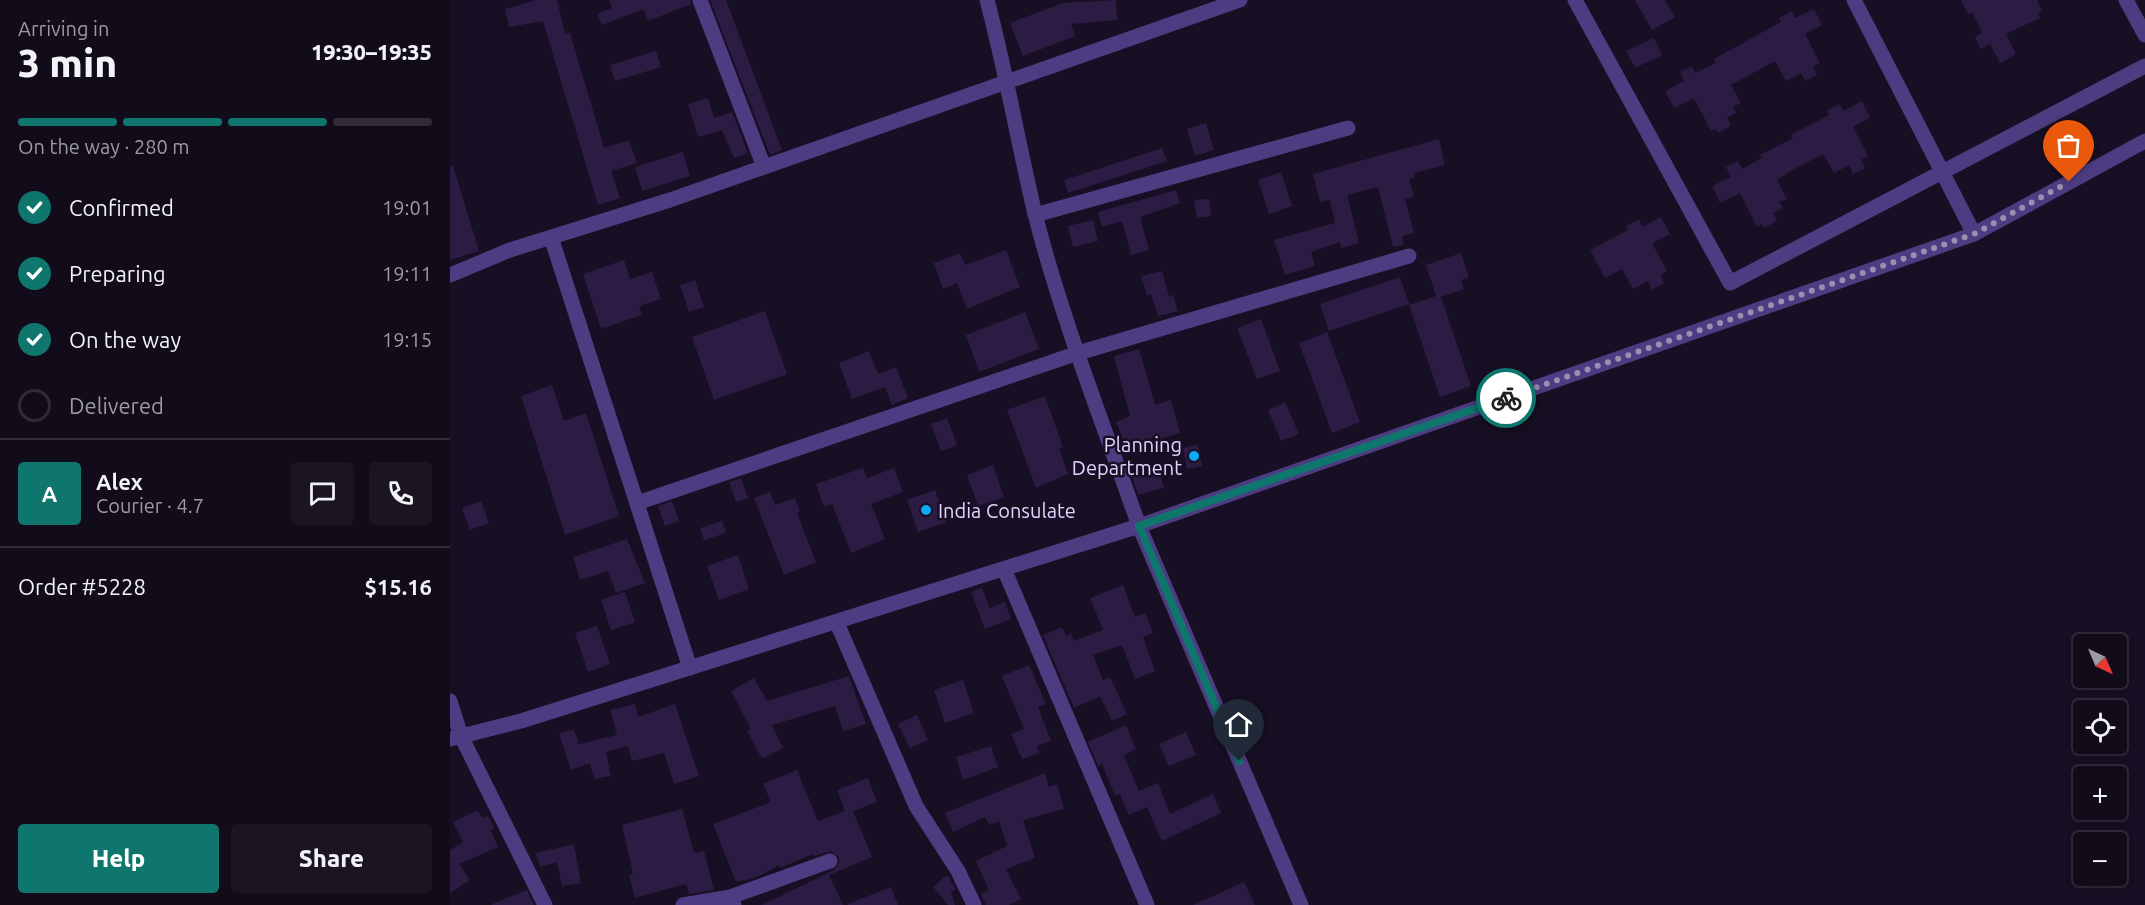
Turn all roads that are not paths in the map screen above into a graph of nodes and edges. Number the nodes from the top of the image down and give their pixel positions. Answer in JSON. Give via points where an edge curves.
{"nodes":[{"id":1,"x":700,"y":0,"type":"edge"},
{"id":2,"x":987,"y":0,"type":"edge"},
{"id":3,"x":1240,"y":0,"type":"edge"},
{"id":4,"x":1575,"y":0,"type":"edge"},
{"id":5,"x":1854,"y":0,"type":"edge"},
{"id":6,"x":2126,"y":0,"type":"edge"},
{"id":7,"x":1224,"y":3,"type":"edge"},
{"id":8,"x":2145,"y":35,"type":"edge"},
{"id":9,"x":2145,"y":66,"type":"edge"},
{"id":10,"x":1008,"y":80,"type":"junction"},
{"id":11,"x":1348,"y":128,"type":"dead end"},
{"id":12,"x":2145,"y":141,"type":"edge"},
{"id":13,"x":764,"y":167,"type":"junction"},
{"id":14,"x":1942,"y":172,"type":"junction"},
{"id":15,"x":1035,"y":214,"type":"junction"},
{"id":16,"x":1974,"y":234,"type":"junction"},
{"id":17,"x":551,"y":237,"type":"junction"},
{"id":18,"x":1409,"y":256,"type":"dead end"},
{"id":19,"x":450,"y":275,"type":"edge"},
{"id":20,"x":1078,"y":353,"type":"junction"},
{"id":21,"x":637,"y":503,"type":"junction"},
{"id":22,"x":1139,"y":526,"type":"junction"},
{"id":23,"x":1004,"y":569,"type":"junction"},
{"id":24,"x":837,"y":622,"type":"junction"},
{"id":25,"x":690,"y":668,"type":"junction"},
{"id":26,"x":450,"y":701,"type":"edge"},
{"id":27,"x":455,"y":738,"type":"edge"},
{"id":28,"x":830,"y":861,"type":"dead end"},
{"id":29,"x":732,"y":901,"type":"edge"},
{"id":30,"x":545,"y":905,"type":"edge"},
{"id":31,"x":683,"y":905,"type":"edge"},
{"id":32,"x":974,"y":905,"type":"edge"},
{"id":33,"x":1147,"y":905,"type":"edge"},
{"id":34,"x":1301,"y":905,"type":"edge"}],
"edges":[{"from":1,"to":13,"type":"street"},
{"from":2,"to":10,"type":"street"},
{"from":3,"to":7,"type":"street"},
{"from":4,"to":14,"type":"street","via":[[1730,283]]},
{"from":5,"to":14,"type":"street"},
{"from":6,"to":8,"type":"street"},
{"from":7,"to":10,"type":"street"},
{"from":9,"to":14,"type":"street"},
{"from":10,"to":13,"type":"street"},
{"from":10,"to":15,"type":"street"},
{"from":11,"to":15,"type":"street"},
{"from":12,"to":16,"type":"street"},
{"from":13,"to":17,"type":"street"},
{"from":14,"to":16,"type":"street"},
{"from":15,"to":20,"type":"street"},
{"from":16,"to":22,"type":"street"},
{"from":17,"to":19,"type":"street"},
{"from":17,"to":21,"type":"street"},
{"from":18,"to":20,"type":"street"},
{"from":20,"to":21,"type":"street"},
{"from":20,"to":22,"type":"street"},
{"from":21,"to":25,"type":"street"},
{"from":22,"to":23,"type":"street"},
{"from":22,"to":34,"type":"street"},
{"from":23,"to":24,"type":"street"},
{"from":23,"to":33,"type":"street"},
{"from":24,"to":25,"type":"street"},
{"from":24,"to":32,"type":"street","via":[[916,806],[958,871]]},
{"from":25,"to":27,"type":"street"},
{"from":26,"to":27,"type":"street"},
{"from":27,"to":30,"type":"street"},
{"from":28,"to":29,"type":"street"},
{"from":29,"to":31,"type":"street"}]}
